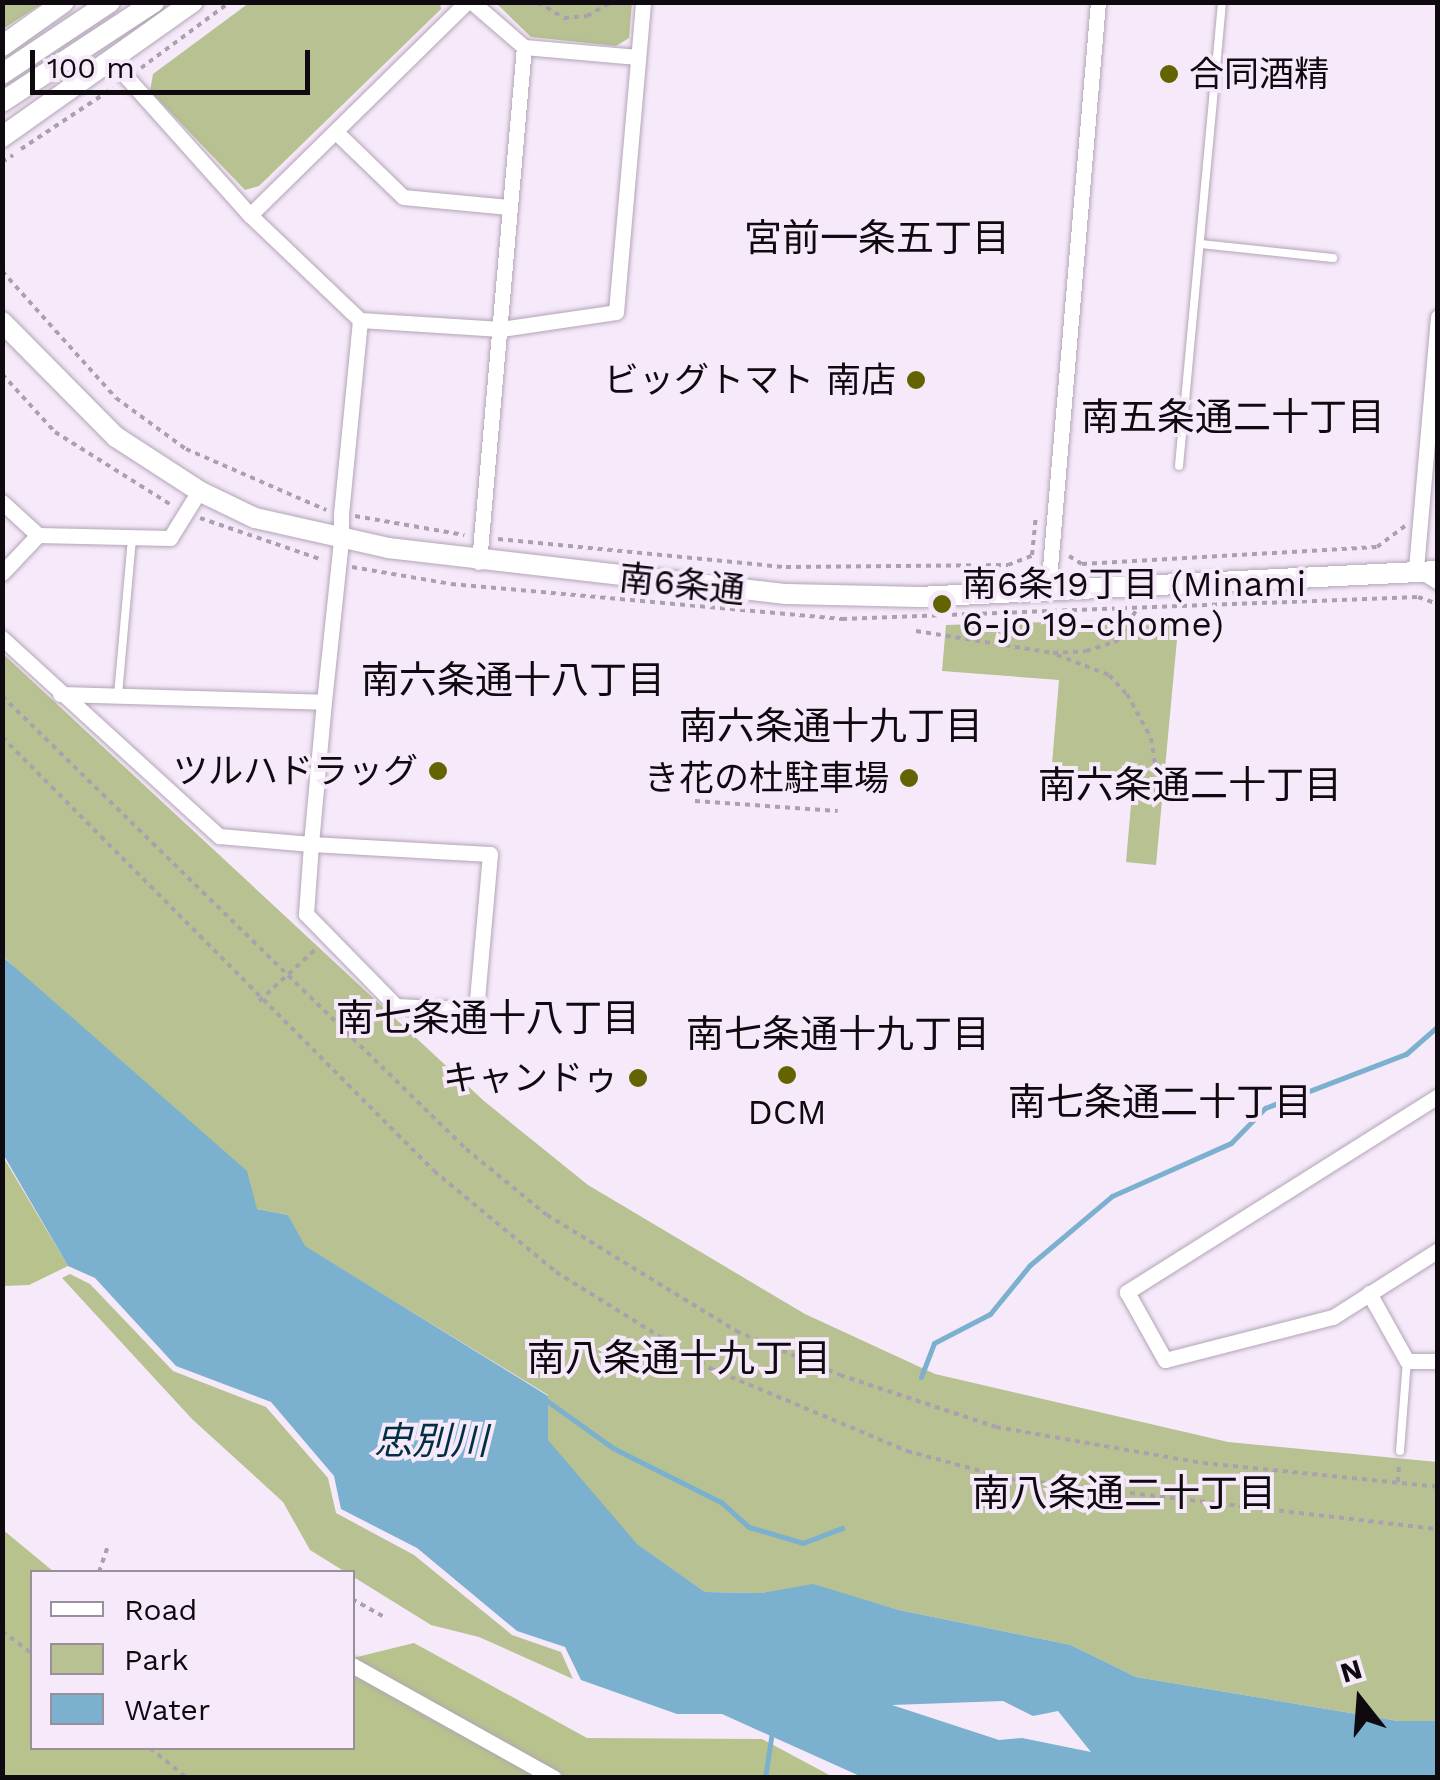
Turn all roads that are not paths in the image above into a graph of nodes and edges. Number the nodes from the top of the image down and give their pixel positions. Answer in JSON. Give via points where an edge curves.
{"nodes":[{"id":1,"x":64,"y":2,"type":"edge"},
{"id":2,"x":110,"y":2,"type":"edge"},
{"id":3,"x":154,"y":2,"type":"edge"},
{"id":4,"x":193,"y":2,"type":"edge"},
{"id":5,"x":470,"y":2,"type":"edge"},
{"id":6,"x":643,"y":2,"type":"edge"},
{"id":7,"x":1098,"y":2,"type":"edge"},
{"id":8,"x":1222,"y":2,"type":"edge"},
{"id":9,"x":2,"y":46,"type":"edge"},
{"id":10,"x":524,"y":47,"type":"junction"},
{"id":11,"x":638,"y":58,"type":"junction"},
{"id":12,"x":114,"y":62,"type":"junction"},
{"id":13,"x":2,"y":74,"type":"edge"},
{"id":14,"x":6,"y":99,"type":"edge"},
{"id":15,"x":8,"y":129,"type":"edge"},
{"id":16,"x":336,"y":132,"type":"junction"},
{"id":17,"x":509,"y":207,"type":"junction"},
{"id":18,"x":250,"y":215,"type":"junction"},
{"id":19,"x":1200,"y":244,"type":"junction"},
{"id":20,"x":1333,"y":258,"type":"dead end"},
{"id":21,"x":1438,"y":316,"type":"edge"},
{"id":22,"x":360,"y":320,"type":"junction"},
{"id":23,"x":2,"y":322,"type":"edge"},
{"id":24,"x":501,"y":328,"type":"junction"},
{"id":25,"x":1433,"y":423,"type":"edge"},
{"id":26,"x":1178,"y":466,"type":"dead end"},
{"id":27,"x":198,"y":491,"type":"junction"},
{"id":28,"x":2,"y":502,"type":"edge"},
{"id":29,"x":38,"y":536,"type":"junction"},
{"id":30,"x":132,"y":537,"type":"junction"},
{"id":31,"x":340,"y":540,"type":"junction"},
{"id":32,"x":478,"y":562,"type":"junction"},
{"id":33,"x":1427,"y":570,"type":"edge"},
{"id":34,"x":2,"y":573,"type":"edge"},
{"id":35,"x":1438,"y":582,"type":"edge"},
{"id":36,"x":1048,"y":591,"type":"junction"},
{"id":37,"x":2,"y":638,"type":"edge"},
{"id":38,"x":60,"y":694,"type":"junction"},
{"id":39,"x":118,"y":696,"type":"junction"},
{"id":40,"x":324,"y":702,"type":"junction"},
{"id":41,"x":311,"y":844,"type":"junction"},
{"id":42,"x":1438,"y":1096,"type":"edge"},
{"id":43,"x":1438,"y":1250,"type":"edge"},
{"id":44,"x":1369,"y":1294,"type":"junction"},
{"id":45,"x":1408,"y":1361,"type":"junction"},
{"id":46,"x":1438,"y":1362,"type":"edge"},
{"id":47,"x":1400,"y":1451,"type":"dead end"},
{"id":48,"x":355,"y":1667,"type":"edge"},
{"id":49,"x":554,"y":1778,"type":"edge"}],
"edges":[{"from":1,"to":9,"type":"street"},
{"from":2,"to":13,"type":"street"},
{"from":3,"to":14,"type":"street"},
{"from":4,"to":12,"type":"street"},
{"from":5,"to":10,"type":"street"},
{"from":5,"to":16,"type":"street"},
{"from":6,"to":11,"type":"street"},
{"from":7,"to":36,"type":"street"},
{"from":8,"to":19,"type":"lane"},
{"from":10,"to":11,"type":"street"},
{"from":10,"to":17,"type":"street"},
{"from":11,"to":24,"type":"street","via":[[616,312]]},
{"from":12,"to":15,"type":"street"},
{"from":12,"to":18,"type":"street"},
{"from":16,"to":17,"type":"street","via":[[404,197]]},
{"from":16,"to":18,"type":"street"},
{"from":17,"to":24,"type":"street"},
{"from":18,"to":22,"type":"street"},
{"from":19,"to":20,"type":"lane"},
{"from":19,"to":26,"type":"lane"},
{"from":21,"to":25,"type":"street"},
{"from":22,"to":24,"type":"street"},
{"from":22,"to":31,"type":"street"},
{"from":23,"to":27,"type":"street","name":"南6条通","via":[[104,426]]},
{"from":24,"to":32,"type":"street"},
{"from":25,"to":33,"type":"street","via":[[1420,526]]},
{"from":27,"to":30,"type":"street","via":[[170,538]]},
{"from":27,"to":31,"type":"street","name":"南6条通","via":[[255,518]]},
{"from":28,"to":29,"type":"street"},
{"from":29,"to":30,"type":"street"},
{"from":29,"to":34,"type":"street"},
{"from":30,"to":39,"type":"lane"},
{"from":31,"to":32,"type":"street","name":"南6条通"},
{"from":31,"to":40,"type":"street"},
{"from":32,"to":36,"type":"street","name":"南6条通","via":[[786,594]]},
{"from":33,"to":35,"type":"street"},
{"from":33,"to":36,"type":"street","name":"南6条通"},
{"from":37,"to":38,"type":"street"},
{"from":38,"to":39,"type":"street"},
{"from":38,"to":41,"type":"street","via":[[219,836]]},
{"from":39,"to":40,"type":"street"},
{"from":40,"to":41,"type":"street"},
{"from":41,"to":41,"type":"street","via":[[490,854],[476,1010],[396,1006],[306,914]]},
{"from":42,"to":44,"type":"street","via":[[1127,1292],[1165,1360],[1332,1317]]},
{"from":43,"to":44,"type":"street"},
{"from":44,"to":45,"type":"street"},
{"from":45,"to":46,"type":"street"},
{"from":45,"to":47,"type":"lane"},
{"from":48,"to":49,"type":"street"}]}
